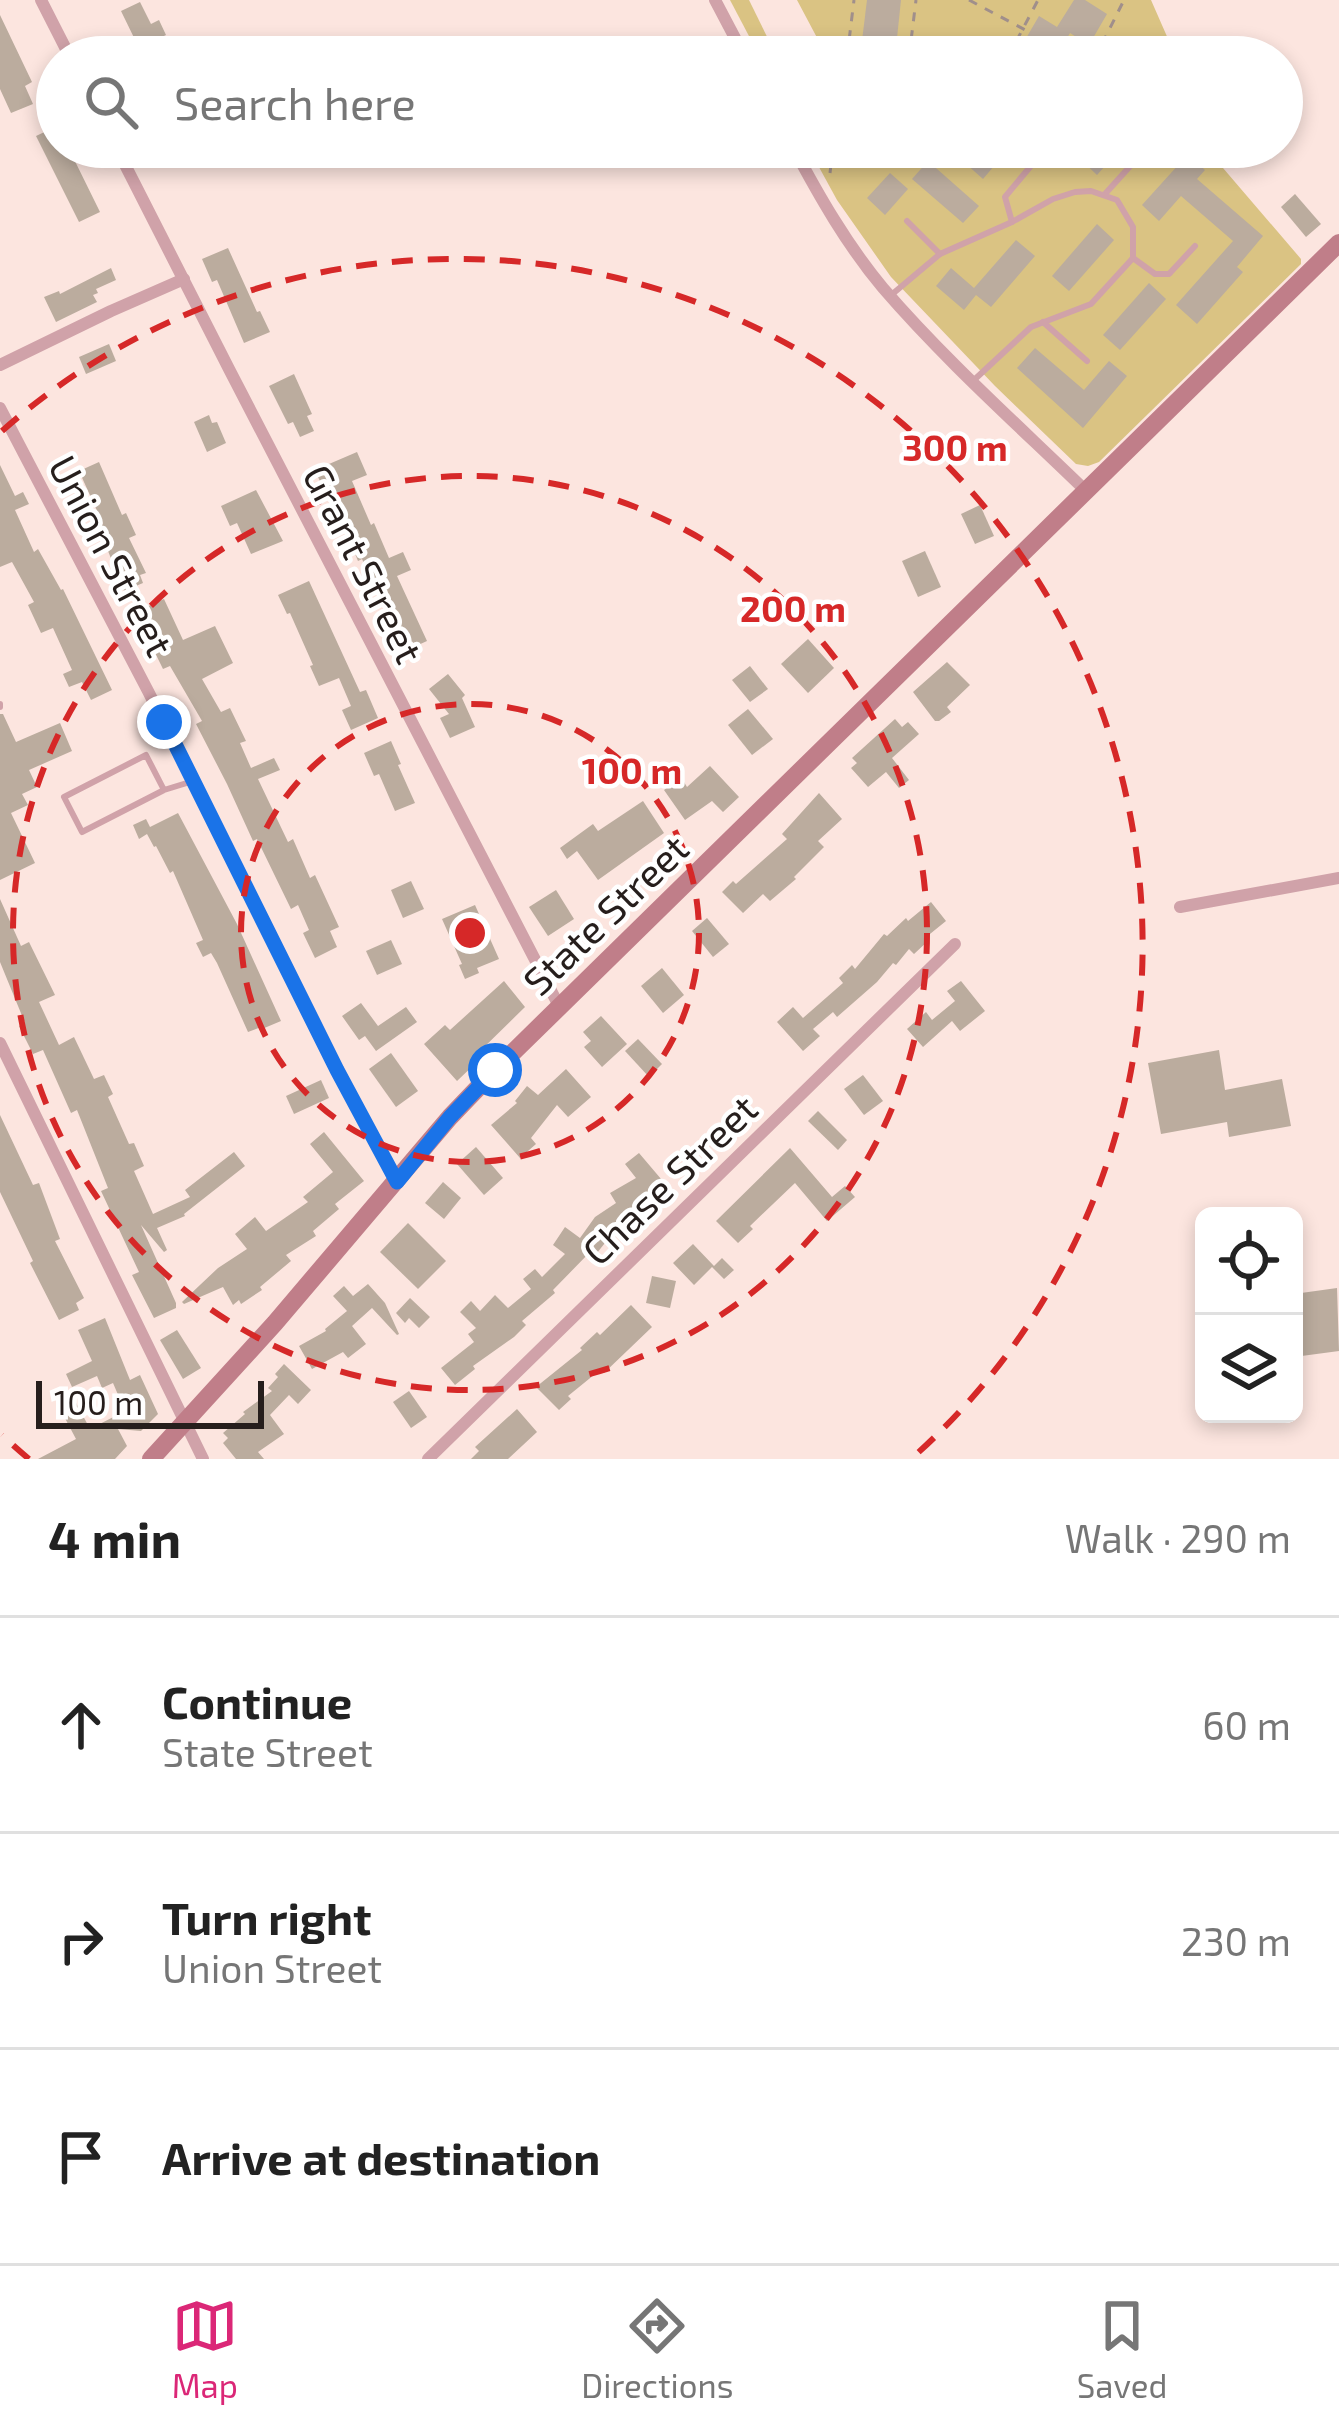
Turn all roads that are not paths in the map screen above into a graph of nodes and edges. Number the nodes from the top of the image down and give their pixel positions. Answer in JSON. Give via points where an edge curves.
{"nodes":[{"id":1,"x":41,"y":0,"type":"edge"},
{"id":2,"x":715,"y":0,"type":"edge"},
{"id":3,"x":59,"y":36,"type":"edge"},
{"id":4,"x":734,"y":36,"type":"edge"},
{"id":5,"x":127,"y":168,"type":"edge"},
{"id":6,"x":805,"y":168,"type":"edge"},
{"id":7,"x":1029,"y":168,"type":"edge"},
{"id":8,"x":1128,"y":168,"type":"edge"},
{"id":9,"x":1105,"y":194,"type":"junction"},
{"id":10,"x":907,"y":221,"type":"dead end"},
{"id":11,"x":1012,"y":222,"type":"junction"},
{"id":12,"x":1339,"y":243,"type":"edge"},
{"id":13,"x":1195,"y":246,"type":"dead end"},
{"id":14,"x":940,"y":254,"type":"junction"},
{"id":15,"x":1133,"y":257,"type":"junction"},
{"id":16,"x":184,"y":279,"type":"junction"},
{"id":17,"x":890,"y":296,"type":"junction"},
{"id":18,"x":1043,"y":322,"type":"junction"},
{"id":19,"x":1087,"y":361,"type":"dead end"},
{"id":20,"x":0,"y":365,"type":"edge"},
{"id":21,"x":973,"y":381,"type":"junction"},
{"id":22,"x":0,"y":408,"type":"edge"},
{"id":23,"x":1086,"y":491,"type":"junction"},
{"id":24,"x":194,"y":781,"type":"junction"},
{"id":25,"x":164,"y":790,"type":"junction"},
{"id":26,"x":1339,"y":878,"type":"edge"},
{"id":27,"x":1180,"y":907,"type":"dead end"},
{"id":28,"x":955,"y":944,"type":"dead end"},
{"id":29,"x":560,"y":1006,"type":"junction"},
{"id":30,"x":0,"y":1042,"type":"edge"},
{"id":31,"x":397,"y":1182,"type":"junction"},
{"id":32,"x":184,"y":1422,"type":"junction"},
{"id":33,"x":151,"y":1459,"type":"edge"},
{"id":34,"x":203,"y":1459,"type":"edge"},
{"id":35,"x":428,"y":1459,"type":"edge"}],
"edges":[{"from":1,"to":3,"type":"street"},
{"from":2,"to":4,"type":"street"},
{"from":5,"to":16,"type":"street","name":"Grant Street"},
{"from":6,"to":17,"type":"street"},
{"from":7,"to":11,"type":"lane","via":[[1005,197]]},
{"from":8,"to":9,"type":"lane"},
{"from":9,"to":11,"type":"lane","via":[[1075,192]]},
{"from":9,"to":15,"type":"lane","via":[[1132,227]]},
{"from":10,"to":14,"type":"lane"},
{"from":11,"to":14,"type":"lane"},
{"from":12,"to":23,"type":"main road","name":"State Street"},
{"from":13,"to":15,"type":"lane","via":[[1169,274]]},
{"from":14,"to":17,"type":"lane"},
{"from":15,"to":18,"type":"lane","via":[[1091,304]]},
{"from":16,"to":20,"type":"street"},
{"from":16,"to":29,"type":"street","name":"Grant Street"},
{"from":17,"to":21,"type":"street"},
{"from":18,"to":19,"type":"lane"},
{"from":18,"to":21,"type":"lane"},
{"from":21,"to":23,"type":"street"},
{"from":22,"to":24,"type":"street","name":"Union Street"},
{"from":23,"to":29,"type":"main road","name":"State Street"},
{"from":24,"to":25,"type":"lane"},
{"from":24,"to":31,"type":"street","name":"Union Street"},
{"from":25,"to":25,"type":"lane","via":[[82,832],[64,797],[146,755]]},
{"from":26,"to":27,"type":"street"},
{"from":28,"to":35,"type":"street","name":"Chase Street"},
{"from":29,"to":31,"type":"main road","name":"State Street"},
{"from":30,"to":32,"type":"street"},
{"from":31,"to":32,"type":"main road","name":"State Street"},
{"from":32,"to":33,"type":"main road","name":"State Street"},
{"from":32,"to":34,"type":"street"}]}
